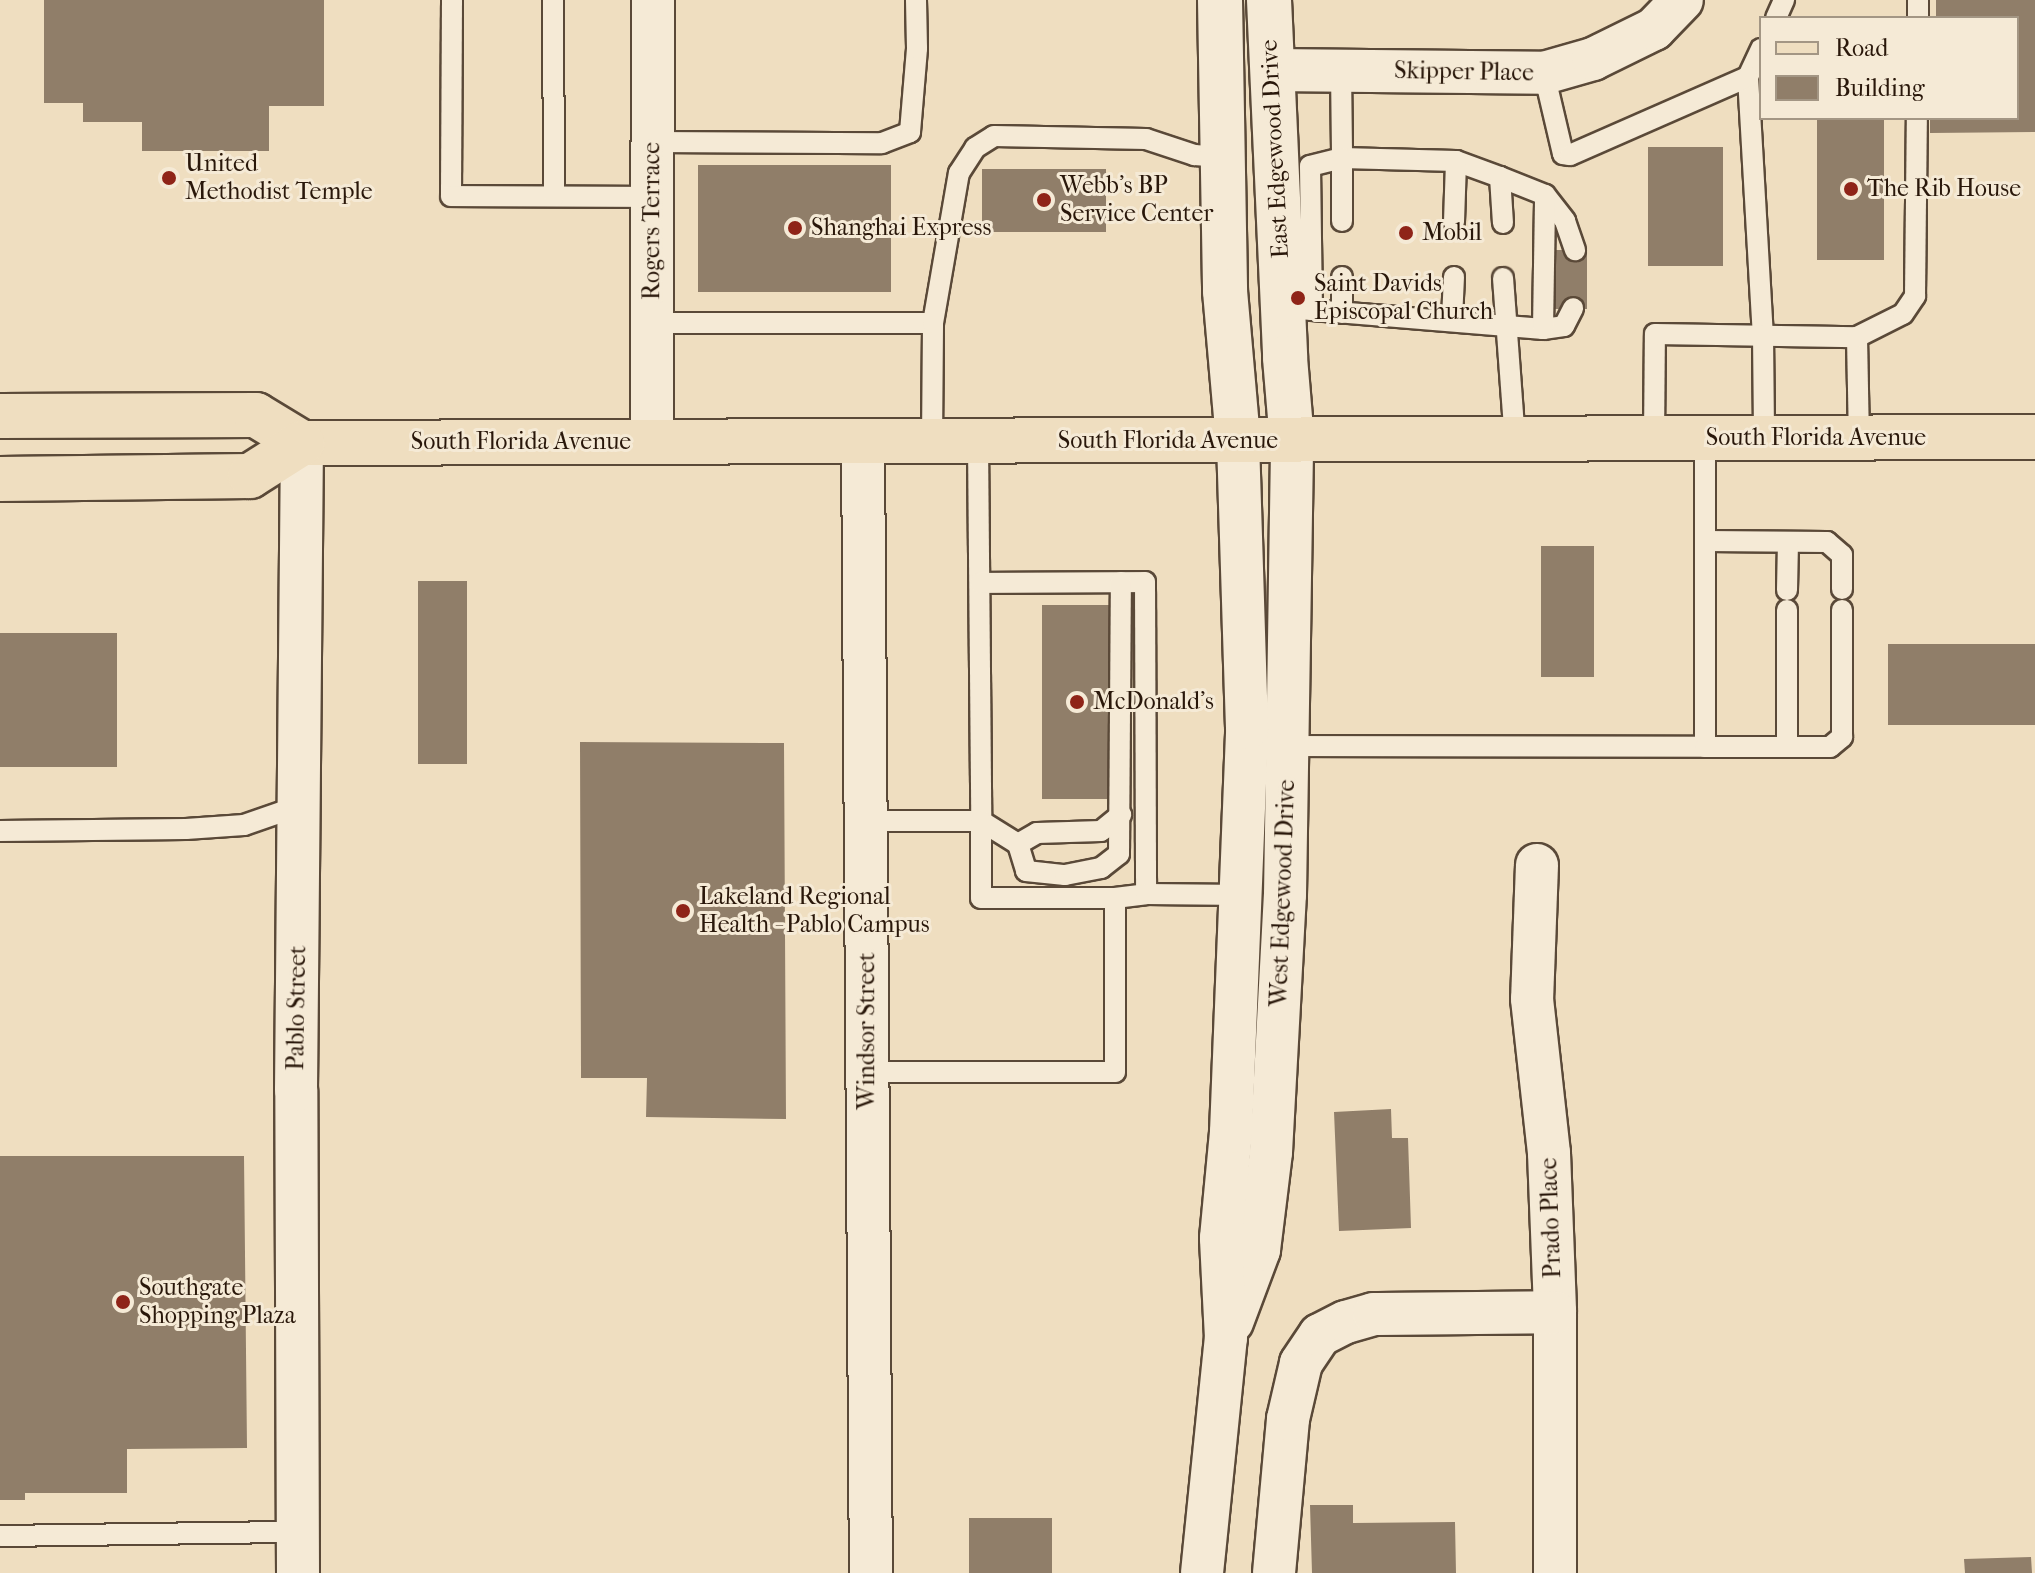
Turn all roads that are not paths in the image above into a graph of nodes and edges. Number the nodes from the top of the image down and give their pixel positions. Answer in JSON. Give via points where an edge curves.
{"nodes":[{"id":1,"x":452,"y":0,"type":"edge"},
{"id":2,"x":553,"y":0,"type":"edge"},
{"id":3,"x":653,"y":0,"type":"edge"},
{"id":4,"x":916,"y":0,"type":"edge"},
{"id":5,"x":1220,"y":0,"type":"edge"},
{"id":6,"x":1269,"y":0,"type":"edge"},
{"id":7,"x":1682,"y":0,"type":"edge"},
{"id":8,"x":1759,"y":53,"type":"edge"},
{"id":9,"x":1272,"y":70,"type":"junction"},
{"id":10,"x":1341,"y":70,"type":"junction"},
{"id":11,"x":1544,"y":73,"type":"junction"},
{"id":12,"x":1748,"y":77,"type":"junction"},
{"id":13,"x":1917,"y":120,"type":"edge"},
{"id":14,"x":653,"y":142,"type":"junction"},
{"id":15,"x":1224,"y":157,"type":"junction"},
{"id":16,"x":1342,"y":158,"type":"junction"},
{"id":17,"x":1456,"y":161,"type":"junction"},
{"id":18,"x":1294,"y":172,"type":"junction"},
{"id":19,"x":1500,"y":177,"type":"junction"},
{"id":20,"x":1545,"y":195,"type":"junction"},
{"id":21,"x":554,"y":196,"type":"junction"},
{"id":22,"x":652,"y":197,"type":"junction"},
{"id":23,"x":1342,"y":221,"type":"dead end"},
{"id":24,"x":1454,"y":222,"type":"dead end"},
{"id":25,"x":1503,"y":223,"type":"dead end"},
{"id":26,"x":1575,"y":250,"type":"dead end"},
{"id":27,"x":1342,"y":277,"type":"dead end"},
{"id":28,"x":1454,"y":277,"type":"dead end"},
{"id":29,"x":1503,"y":278,"type":"dead end"},
{"id":30,"x":1573,"y":308,"type":"dead end"},
{"id":31,"x":1297,"y":309,"type":"junction"},
{"id":32,"x":1342,"y":313,"type":"junction"},
{"id":33,"x":1452,"y":319,"type":"junction"},
{"id":34,"x":652,"y":323,"type":"junction"},
{"id":35,"x":933,"y":323,"type":"junction"},
{"id":36,"x":1507,"y":325,"type":"junction"},
{"id":37,"x":1543,"y":329,"type":"junction"},
{"id":38,"x":1763,"y":335,"type":"junction"},
{"id":39,"x":1857,"y":337,"type":"junction"},
{"id":40,"x":0,"y":416,"type":"edge"},
{"id":41,"x":2035,"y":437,"type":"edge"},
{"id":42,"x":1859,"y":438,"type":"junction"},
{"id":43,"x":1654,"y":439,"type":"junction"},
{"id":44,"x":1705,"y":439,"type":"junction"},
{"id":45,"x":1764,"y":439,"type":"junction"},
{"id":46,"x":1238,"y":440,"type":"junction"},
{"id":47,"x":1515,"y":440,"type":"junction"},
{"id":48,"x":863,"y":441,"type":"junction"},
{"id":49,"x":932,"y":441,"type":"junction"},
{"id":50,"x":978,"y":441,"type":"junction"},
{"id":51,"x":1292,"y":441,"type":"junction"},
{"id":52,"x":652,"y":442,"type":"junction"},
{"id":53,"x":302,"y":443,"type":"junction"},
{"id":54,"x":0,"y":479,"type":"edge"},
{"id":55,"x":1706,"y":541,"type":"junction"},
{"id":56,"x":1788,"y":542,"type":"junction"},
{"id":57,"x":1121,"y":582,"type":"junction"},
{"id":58,"x":980,"y":583,"type":"junction"},
{"id":59,"x":1289,"y":746,"type":"junction"},
{"id":60,"x":1705,"y":747,"type":"junction"},
{"id":61,"x":1787,"y":747,"type":"junction"},
{"id":62,"x":299,"y":806,"type":"junction"},
{"id":63,"x":1121,"y":815,"type":"junction"},
{"id":64,"x":866,"y":821,"type":"junction"},
{"id":65,"x":981,"y":821,"type":"junction"},
{"id":66,"x":0,"y":831,"type":"edge"},
{"id":67,"x":1018,"y":844,"type":"junction"},
{"id":68,"x":1537,"y":865,"type":"dead end"},
{"id":69,"x":1146,"y":894,"type":"junction"},
{"id":70,"x":1240,"y":895,"type":"junction"},
{"id":71,"x":1285,"y":895,"type":"junction"},
{"id":72,"x":1115,"y":898,"type":"junction"},
{"id":73,"x":867,"y":1072,"type":"junction"},
{"id":74,"x":1555,"y":1312,"type":"junction"},
{"id":75,"x":1226,"y":1338,"type":"junction"},
{"id":76,"x":298,"y":1532,"type":"junction"},
{"id":77,"x":0,"y":1536,"type":"edge"},
{"id":78,"x":298,"y":1573,"type":"edge"},
{"id":79,"x":871,"y":1573,"type":"edge"},
{"id":80,"x":1202,"y":1573,"type":"edge"},
{"id":81,"x":1274,"y":1573,"type":"edge"},
{"id":82,"x":1555,"y":1573,"type":"edge"}],
"edges":[{"from":1,"to":21,"type":"lane","via":[[451,196]]},
{"from":2,"to":21,"type":"lane"},
{"from":3,"to":14,"type":"street","name":"Rogers Terrace"},
{"from":4,"to":14,"type":"lane","via":[[910,132],[882,143]]},
{"from":5,"to":15,"type":"street","name":"East Edgewood Drive"},
{"from":6,"to":9,"type":"street","name":"East Edgewood Drive"},
{"from":7,"to":11,"type":"street","name":"Skipper Place","via":[[1654,29],[1593,59]]},
{"from":8,"to":12,"type":"lane"},
{"from":9,"to":10,"type":"street","name":"Skipper Place"},
{"from":9,"to":18,"type":"street","name":"East Edgewood Drive"},
{"from":10,"to":11,"type":"street","name":"Skipper Place"},
{"from":10,"to":16,"type":"lane"},
{"from":11,"to":12,"type":"lane","via":[[1563,154],[1570,155]]},
{"from":12,"to":38,"type":"lane"},
{"from":13,"to":39,"type":"lane","via":[[1915,296],[1903,314]]},
{"from":14,"to":22,"type":"street","name":"Rogers Terrace"},
{"from":15,"to":35,"type":"lane","via":[[1194,155],[1146,139],[994,136],[975,148],[959,173]]},
{"from":15,"to":46,"type":"street","name":"East Edgewood Drive","via":[[1225,291]]},
{"from":16,"to":17,"type":"lane"},
{"from":16,"to":18,"type":"lane"},
{"from":16,"to":23,"type":"lane"},
{"from":17,"to":19,"type":"lane"},
{"from":17,"to":24,"type":"lane"},
{"from":18,"to":31,"type":"street","name":"East Edgewood Drive"},
{"from":19,"to":20,"type":"lane"},
{"from":19,"to":25,"type":"lane"},
{"from":20,"to":26,"type":"lane","via":[[1565,221]]},
{"from":20,"to":37,"type":"lane"},
{"from":21,"to":22,"type":"lane"},
{"from":22,"to":34,"type":"street","name":"Rogers Terrace"},
{"from":27,"to":32,"type":"lane"},
{"from":28,"to":33,"type":"lane"},
{"from":29,"to":36,"type":"lane"},
{"from":30,"to":37,"type":"lane","via":[[1564,326]]},
{"from":31,"to":32,"type":"lane"},
{"from":31,"to":51,"type":"street","name":"East Edgewood Drive"},
{"from":32,"to":33,"type":"lane"},
{"from":33,"to":36,"type":"lane"},
{"from":34,"to":35,"type":"lane"},
{"from":34,"to":52,"type":"street","name":"Rogers Terrace"},
{"from":35,"to":49,"type":"lane"},
{"from":36,"to":37,"type":"lane"},
{"from":36,"to":47,"type":"lane"},
{"from":38,"to":39,"type":"lane"},
{"from":38,"to":43,"type":"lane","via":[[1655,334]]},
{"from":38,"to":45,"type":"lane"},
{"from":39,"to":42,"type":"lane"},
{"from":40,"to":53,"type":"main road","via":[[256,415]]},
{"from":41,"to":42,"type":"main road","name":"South Florida Avenue"},
{"from":42,"to":45,"type":"main road","name":"South Florida Avenue"},
{"from":43,"to":44,"type":"main road","name":"South Florida Avenue"},
{"from":43,"to":47,"type":"main road","name":"South Florida Avenue"},
{"from":44,"to":45,"type":"main road","name":"South Florida Avenue"},
{"from":44,"to":55,"type":"lane"},
{"from":46,"to":50,"type":"main road","name":"South Florida Avenue"},
{"from":46,"to":51,"type":"main road","name":"South Florida Avenue"},
{"from":46,"to":70,"type":"street","name":"West Edgewood Drive","via":[[1247,728]]},
{"from":47,"to":51,"type":"main road","name":"South Florida Avenue"},
{"from":48,"to":49,"type":"main road","name":"South Florida Avenue"},
{"from":48,"to":52,"type":"main road","name":"South Florida Avenue"},
{"from":48,"to":64,"type":"street","name":"Windsor Street"},
{"from":49,"to":50,"type":"main road","name":"South Florida Avenue"},
{"from":50,"to":58,"type":"lane"},
{"from":51,"to":59,"type":"street","name":"West Edgewood Drive"},
{"from":52,"to":53,"type":"main road","name":"South Florida Avenue"},
{"from":53,"to":54,"type":"main road","via":[[250,476]]},
{"from":53,"to":62,"type":"street","name":"Pablo Street"},
{"from":55,"to":56,"type":"lane"},
{"from":55,"to":60,"type":"lane"},
{"from":56,"to":61,"type":"lane"},
{"from":56,"to":61,"type":"lane","via":[[1827,542],[1842,555],[1842,737],[1830,747]]},
{"from":57,"to":58,"type":"lane"},
{"from":57,"to":63,"type":"lane"},
{"from":57,"to":69,"type":"lane","via":[[1145,582]]},
{"from":58,"to":65,"type":"lane"},
{"from":59,"to":60,"type":"lane"},
{"from":59,"to":71,"type":"street","name":"West Edgewood Drive"},
{"from":60,"to":61,"type":"lane"},
{"from":62,"to":66,"type":"lane","via":[[244,825]]},
{"from":62,"to":76,"type":"street","name":"Pablo Street"},
{"from":63,"to":67,"type":"lane","via":[[1101,831],[1037,833]]},
{"from":63,"to":67,"type":"lane","via":[[1119,854],[1101,868],[1065,875],[1026,871]]},
{"from":64,"to":65,"type":"lane"},
{"from":64,"to":73,"type":"street","name":"Windsor Street"},
{"from":65,"to":67,"type":"lane"},
{"from":65,"to":72,"type":"lane","via":[[981,898]]},
{"from":68,"to":74,"type":"street","name":"Prado Place","via":[[1532,999],[1549,1153]]},
{"from":69,"to":70,"type":"lane"},
{"from":69,"to":72,"type":"lane"},
{"from":70,"to":71,"type":"lane"},
{"from":70,"to":75,"type":"street","name":"West Edgewood Drive","via":[[1231,1132],[1221,1238]]},
{"from":71,"to":75,"type":"street","name":"West Edgewood Drive","via":[[1271,1152],[1259,1250]]},
{"from":72,"to":73,"type":"lane","via":[[1115,1072]]},
{"from":73,"to":79,"type":"street","name":"Windsor Street"},
{"from":74,"to":81,"type":"street","via":[[1374,1314],[1320,1335],[1301,1363],[1288,1419]]},
{"from":74,"to":82,"type":"street","name":"Prado Place"},
{"from":75,"to":80,"type":"street","name":"West Edgewood Drive"},
{"from":76,"to":77,"type":"lane"},
{"from":76,"to":78,"type":"street","name":"Pablo Street"}]}
